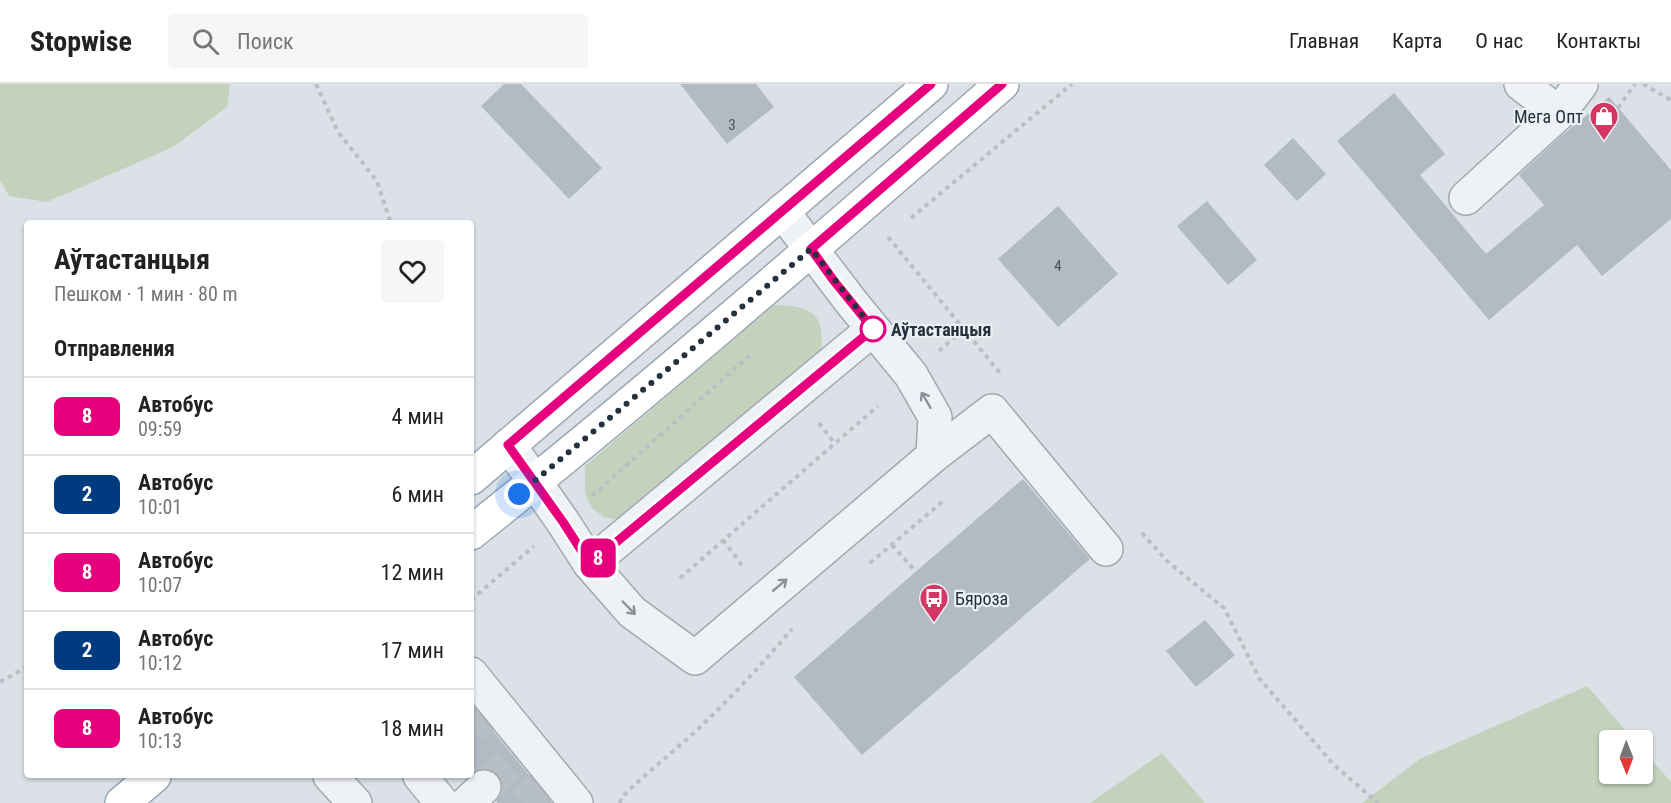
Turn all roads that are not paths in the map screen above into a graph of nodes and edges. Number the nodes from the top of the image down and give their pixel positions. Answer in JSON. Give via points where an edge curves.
{"nodes":[{"id":1,"x":931,"y":84,"type":"edge"},
{"id":2,"x":1002,"y":84,"type":"edge"},
{"id":3,"x":1521,"y":84,"type":"edge"},
{"id":4,"x":1581,"y":84,"type":"edge"},
{"id":5,"x":1559,"y":112,"type":"junction"},
{"id":6,"x":1466,"y":198,"type":"dead end"},
{"id":7,"x":782,"y":211,"type":"junction"},
{"id":8,"x":811,"y":249,"type":"junction"},
{"id":9,"x":873,"y":329,"type":"junction"},
{"id":10,"x":508,"y":445,"type":"junction"},
{"id":11,"x":933,"y":456,"type":"junction"},
{"id":12,"x":474,"y":475,"type":"edge"},
{"id":13,"x":535,"y":482,"type":"junction"},
{"id":14,"x":474,"y":530,"type":"edge"},
{"id":15,"x":1106,"y":549,"type":"dead end"},
{"id":16,"x":590,"y":564,"type":"junction"},
{"id":17,"x":474,"y":682,"type":"edge"},
{"id":18,"x":152,"y":778,"type":"edge"},
{"id":19,"x":332,"y":778,"type":"edge"},
{"id":20,"x":422,"y":778,"type":"edge"},
{"id":21,"x":122,"y":803,"type":"edge"},
{"id":22,"x":355,"y":803,"type":"edge"},
{"id":23,"x":442,"y":803,"type":"edge"},
{"id":24,"x":576,"y":803,"type":"edge"}],
"edges":[{"from":1,"to":7,"type":"main road"},
{"from":2,"to":8,"type":"main road"},
{"from":3,"to":5,"type":"lane"},
{"from":4,"to":5,"type":"lane"},
{"from":5,"to":6,"type":"lane"},
{"from":7,"to":8,"type":"lane"},
{"from":7,"to":10,"type":"main road"},
{"from":8,"to":9,"type":"lane"},
{"from":8,"to":13,"type":"main road"},
{"from":11,"to":9,"type":"lane","one_way":true,"via":[[935,417],[911,375]]},
{"from":9,"to":16,"type":"lane"},
{"from":10,"to":12,"type":"main road"},
{"from":10,"to":13,"type":"lane"},
{"from":11,"to":15,"type":"lane","via":[[992,411]]},
{"from":16,"to":11,"type":"lane","one_way":true,"via":[[632,612],[695,658]]},
{"from":13,"to":14,"type":"main road"},
{"from":13,"to":16,"type":"lane"},
{"from":17,"to":24,"type":"lane","via":[[491,711],[524,752],[548,780]]},
{"from":18,"to":21,"type":"main road"},
{"from":19,"to":22,"type":"lane"},
{"from":20,"to":23,"type":"lane"}]}
